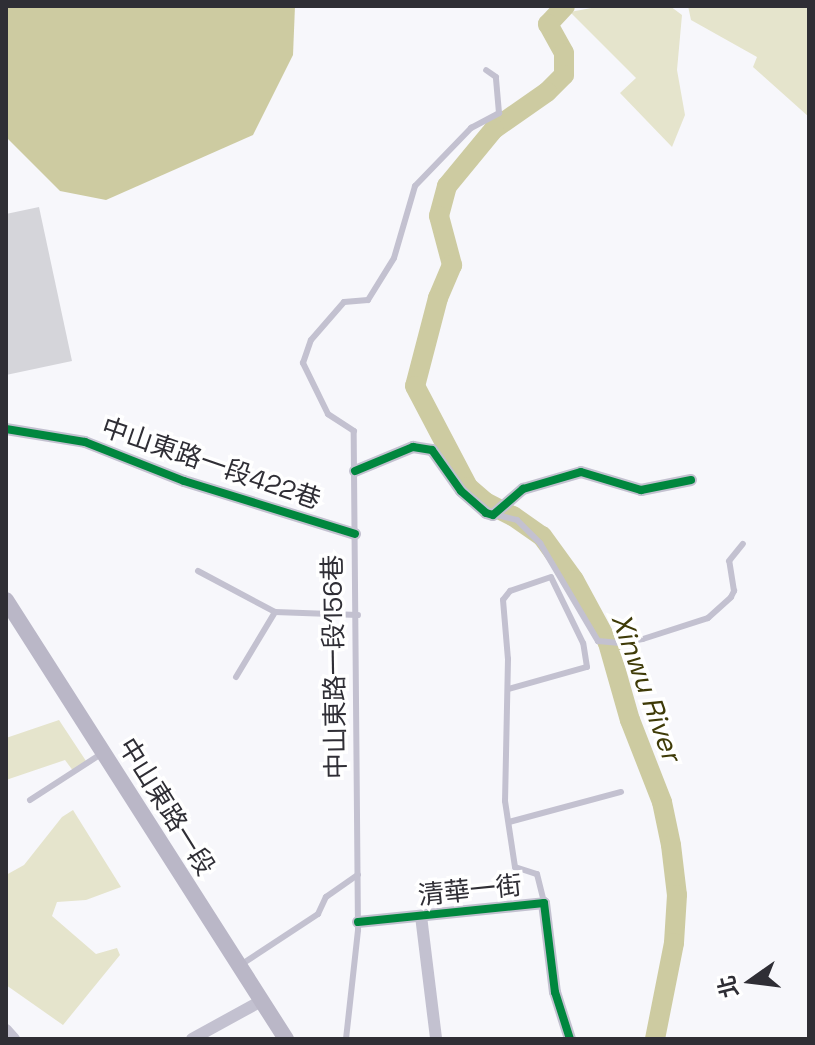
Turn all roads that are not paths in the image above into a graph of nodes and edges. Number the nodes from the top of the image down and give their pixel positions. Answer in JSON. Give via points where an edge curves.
{"nodes":[{"id":1,"x":486,"y":70,"type":"dead end"},
{"id":2,"x":6,"y":429,"type":"edge"},
{"id":3,"x":355,"y":471,"type":"junction"},
{"id":4,"x":691,"y":480,"type":"dead end"},
{"id":5,"x":496,"y":512,"type":"junction"},
{"id":6,"x":355,"y":534,"type":"junction"},
{"id":7,"x":743,"y":544,"type":"dead end"},
{"id":8,"x":198,"y":571,"type":"dead end"},
{"id":9,"x":6,"y":600,"type":"edge"},
{"id":10,"x":275,"y":612,"type":"junction"},
{"id":11,"x":358,"y":615,"type":"junction"},
{"id":12,"x":236,"y":677,"type":"dead end"},
{"id":13,"x":508,"y":689,"type":"junction"},
{"id":14,"x":104,"y":752,"type":"junction"},
{"id":15,"x":621,"y":792,"type":"dead end"},
{"id":16,"x":30,"y":800,"type":"dead end"},
{"id":17,"x":509,"y":822,"type":"junction"},
{"id":18,"x":358,"y":875,"type":"junction"},
{"id":19,"x":544,"y":903,"type":"junction"},
{"id":20,"x":421,"y":916,"type":"junction"},
{"id":21,"x":358,"y":922,"type":"junction"},
{"id":22,"x":238,"y":966,"type":"junction"},
{"id":23,"x":261,"y":1001,"type":"junction"},
{"id":24,"x":6,"y":1030,"type":"edge"},
{"id":25,"x":14,"y":1039,"type":"edge"},
{"id":26,"x":192,"y":1039,"type":"edge"},
{"id":27,"x":286,"y":1039,"type":"edge"},
{"id":28,"x":346,"y":1039,"type":"edge"},
{"id":29,"x":436,"y":1039,"type":"edge"},
{"id":30,"x":570,"y":1039,"type":"edge"}],
"edges":[{"from":1,"to":3,"type":"lane","name":"中山東路一段156巷","via":[[496,77],[499,113],[471,128],[415,186],[394,258],[368,300],[344,302],[311,340],[303,363],[328,414],[354,431]]},
{"from":2,"to":6,"type":"street","name":"中山東路一段422巷","via":[[85,442],[184,481]]},
{"from":3,"to":5,"type":"street","via":[[413,447],[432,450],[461,491],[486,513]]},
{"from":3,"to":6,"type":"lane","name":"中山東路一段156巷"},
{"from":4,"to":5,"type":"street","via":[[641,490],[581,472],[523,489]]},
{"from":5,"to":7,"type":"lane","via":[[517,520],[540,543],[598,641],[620,643],[708,618],[734,591],[729,561]]},
{"from":6,"to":11,"type":"lane","name":"中山東路一段156巷"},
{"from":8,"to":10,"type":"lane"},
{"from":9,"to":14,"type":"main road","name":"中山東路一段"},
{"from":10,"to":11,"type":"lane"},
{"from":10,"to":12,"type":"lane"},
{"from":11,"to":18,"type":"lane","name":"中山東路一段156巷"},
{"from":13,"to":13,"type":"lane","via":[[505,594],[551,577],[583,643],[587,667]]},
{"from":13,"to":17,"type":"lane"},
{"from":14,"to":16,"type":"lane"},
{"from":14,"to":22,"type":"main road","name":"中山東路一段"},
{"from":15,"to":17,"type":"lane"},
{"from":17,"to":19,"type":"lane","via":[[515,867],[537,874]]},
{"from":18,"to":21,"type":"lane","name":"中山東路一段156巷"},
{"from":18,"to":22,"type":"lane","via":[[326,897],[318,914]]},
{"from":19,"to":20,"type":"street","name":"清華一街"},
{"from":19,"to":30,"type":"street","name":"清華一街","via":[[555,992]]},
{"from":20,"to":21,"type":"street","name":"清華一街"},
{"from":20,"to":29,"type":"street"},
{"from":21,"to":28,"type":"lane","name":"中山東路一段156巷"},
{"from":22,"to":23,"type":"main road","name":"中山東路一段"},
{"from":23,"to":26,"type":"street"},
{"from":23,"to":27,"type":"main road","name":"中山東路一段"},
{"from":24,"to":25,"type":"street"}]}
